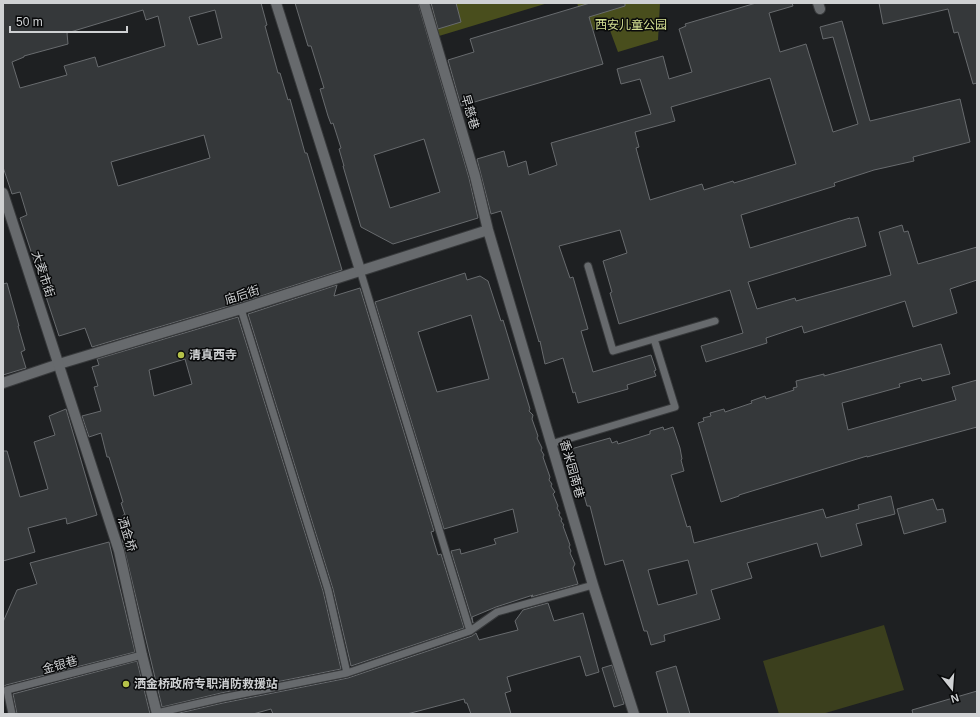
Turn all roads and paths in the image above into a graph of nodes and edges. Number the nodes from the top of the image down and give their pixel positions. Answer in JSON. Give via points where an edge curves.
{"nodes":[{"id":1,"x":276,"y":3,"type":"edge"},
{"id":2,"x":424,"y":3,"type":"edge"},
{"id":3,"x":3,"y":193,"type":"edge"},
{"id":4,"x":488,"y":230,"type":"junction"},
{"id":5,"x":588,"y":266,"type":"dead end"},
{"id":6,"x":360,"y":270,"type":"junction"},
{"id":7,"x":241,"y":309,"type":"junction"},
{"id":8,"x":715,"y":321,"type":"dead end"},
{"id":9,"x":654,"y":339,"type":"junction"},
{"id":10,"x":59,"y":364,"type":"junction"},
{"id":11,"x":3,"y":383,"type":"edge"},
{"id":12,"x":551,"y":444,"type":"junction"},
{"id":13,"x":593,"y":585,"type":"junction"},
{"id":14,"x":470,"y":631,"type":"junction"},
{"id":15,"x":142,"y":655,"type":"junction"},
{"id":16,"x":347,"y":673,"type":"junction"},
{"id":17,"x":12,"y":714,"type":"edge"},
{"id":18,"x":157,"y":714,"type":"edge"},
{"id":19,"x":634,"y":714,"type":"edge"}],
"edges":[{"from":1,"to":6,"type":"street"},
{"from":2,"to":4,"type":"street","name":"早慈巷","via":[[475,176]]},
{"from":3,"to":10,"type":"street","name":"大麦市街"},
{"from":4,"to":6,"type":"street","name":"庙后街"},
{"from":4,"to":12,"type":"street","name":"香米园南巷"},
{"from":5,"to":9,"type":"lane","via":[[613,351]]},
{"from":6,"to":7,"type":"street","name":"庙后街"},
{"from":6,"to":14,"type":"lane"},
{"from":7,"to":10,"type":"street","name":"庙后街"},
{"from":7,"to":16,"type":"lane","via":[[328,590]]},
{"from":8,"to":9,"type":"lane"},
{"from":9,"to":12,"type":"lane","via":[[675,407]]},
{"from":10,"to":11,"type":"street","name":"庙后街"},
{"from":10,"to":15,"type":"street","name":"洒金桥","via":[[119,551]]},
{"from":12,"to":13,"type":"street","name":"香米园南巷"},
{"from":13,"to":14,"type":"lane","via":[[497,612]]},
{"from":13,"to":19,"type":"street","name":"香米园南巷"},
{"from":14,"to":16,"type":"lane"},
{"from":15,"to":17,"type":"lane","name":"金银巷","via":[[7,690]]},
{"from":15,"to":18,"type":"street","name":"洒金桥"},
{"from":16,"to":18,"type":"lane"}]}
